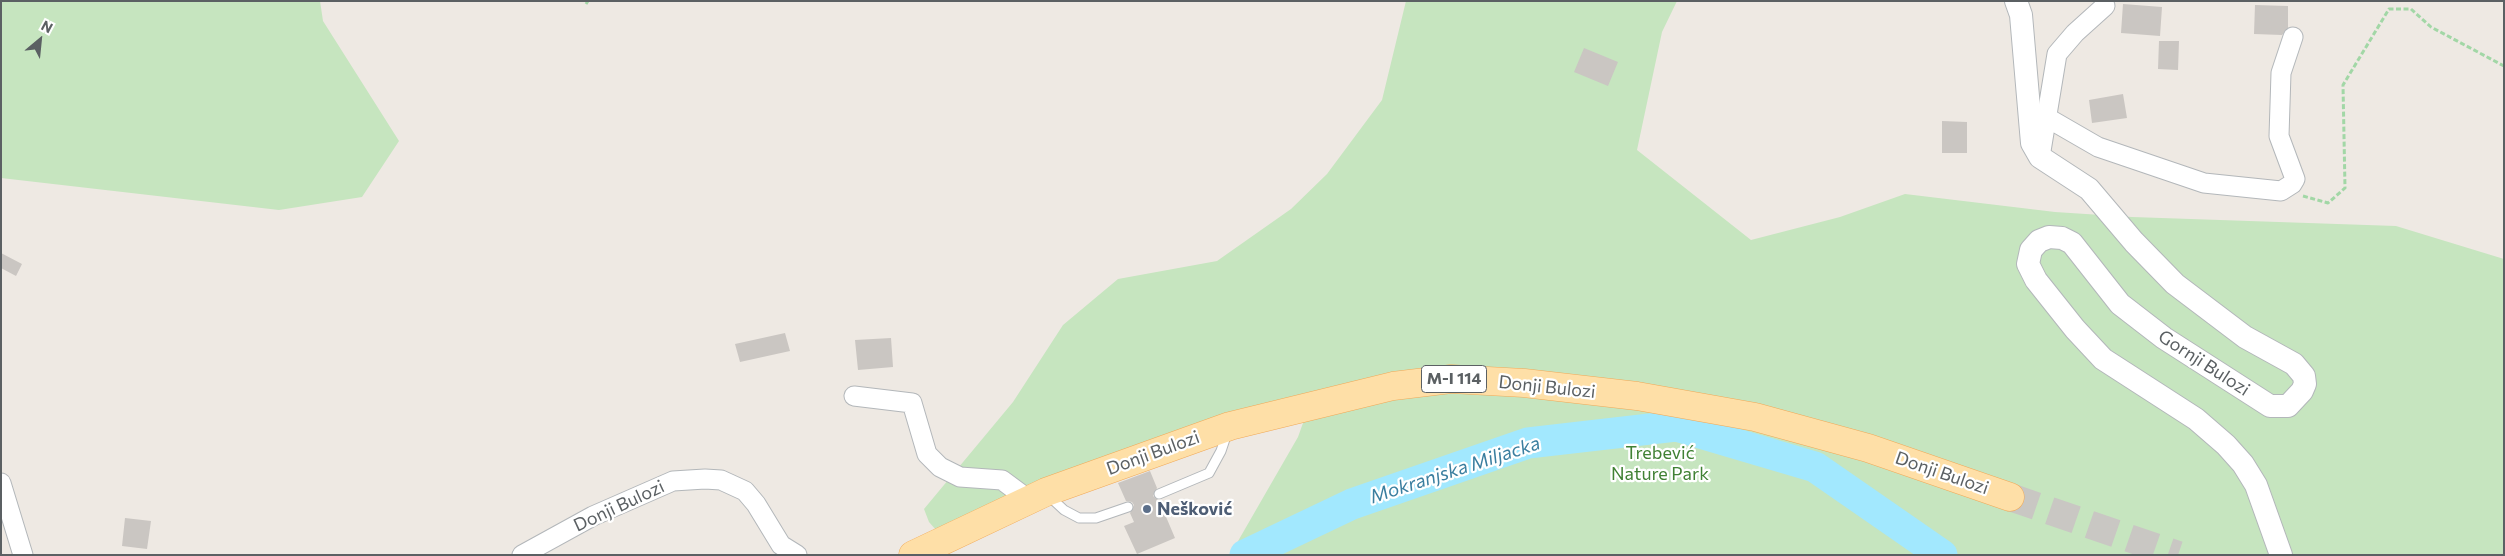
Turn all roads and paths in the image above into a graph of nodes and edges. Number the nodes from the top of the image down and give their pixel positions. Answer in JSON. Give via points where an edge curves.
{"nodes":[{"id":1,"x":2016,"y":1,"type":"edge"},
{"id":2,"x":2105,"y":6,"type":"dead end"},
{"id":3,"x":2293,"y":38,"type":"dead end"},
{"id":4,"x":2504,"y":66,"type":"edge"},
{"id":5,"x":2046,"y":117,"type":"junction"},
{"id":6,"x":2040,"y":156,"type":"junction"},
{"id":7,"x":2281,"y":191,"type":"junction"},
{"id":8,"x":854,"y":396,"type":"dead end"},
{"id":9,"x":1230,"y":426,"type":"junction"},
{"id":10,"x":1,"y":483,"type":"edge"},
{"id":11,"x":1160,"y":494,"type":"dead end"},
{"id":12,"x":1037,"y":496,"type":"junction"},
{"id":13,"x":2010,"y":497,"type":"tunnel mouth"},
{"id":14,"x":1128,"y":507,"type":"dead end"},
{"id":15,"x":781,"y":550,"type":"edge"},
{"id":16,"x":23,"y":555,"type":"edge"},
{"id":17,"x":522,"y":555,"type":"edge"},
{"id":18,"x":797,"y":555,"type":"edge"},
{"id":19,"x":913,"y":555,"type":"edge"},
{"id":20,"x":2281,"y":555,"type":"edge"}],
"edges":[{"from":1,"to":6,"type":"street","via":[[2032,143]]},
{"from":2,"to":5,"type":"street","via":[[2057,54]]},
{"from":3,"to":7,"type":"street","via":[[2281,73],[2279,136],[2295,179]]},
{"from":4,"to":7,"type":"path","via":[[2430,27],[2411,9],[2389,9],[2343,85],[2345,188],[2328,203]]},
{"from":5,"to":6,"type":"street"},
{"from":5,"to":7,"type":"street","via":[[2098,147],[2204,183]]},
{"from":6,"to":20,"type":"street","name":"Gornji Bulozi","via":[[2089,189],[2134,242],[2176,284],[2244,337],[2301,370],[2305,384],[2300,396],[2288,406],[2270,406],[2164,338],[2120,304],[2072,243],[2049,237],[2031,250],[2028,264],[2036,280],[2103,359],[2196,419],[2243,464],[2256,485]]},
{"from":8,"to":12,"type":"street","via":[[912,403],[927,454],[940,467],[960,477],[1002,480]]},
{"from":9,"to":11,"type":"lane","via":[[1209,473]]},
{"from":9,"to":12,"type":"main road","name":"Donji Bulozi","number":"M-I 114"},
{"from":9,"to":13,"type":"main road","name":"Donji Bulozi","number":"M-I 114","via":[[1393,386],[1451,379],[1524,383],[1637,396],[1755,417],[1868,448]]},
{"from":10,"to":16,"type":"street"},
{"from":12,"to":14,"type":"lane","via":[[1079,518],[1096,518]]},
{"from":12,"to":19,"type":"main road","name":"Donji Bulozi","number":"M-I 114"},
{"from":15,"to":17,"type":"street","name":"Donji Bulozi","via":[[756,504],[745,491],[728,482],[704,478],[673,481],[593,516]]},
{"from":15,"to":18,"type":"street","name":"Donji Bulozi"}]}
